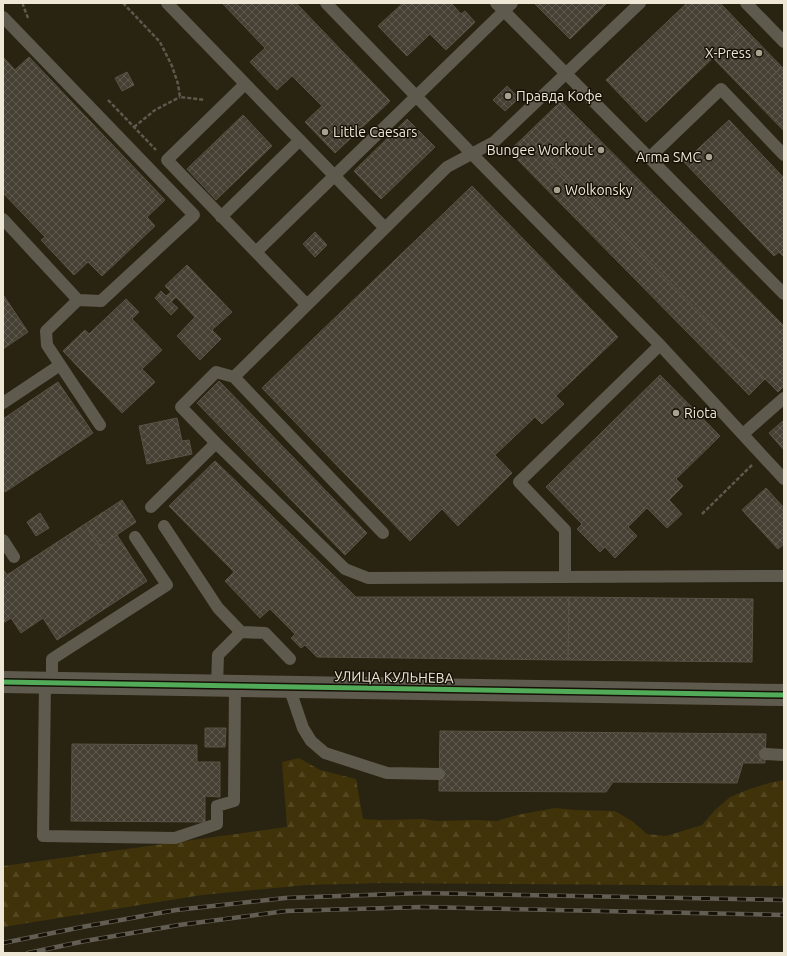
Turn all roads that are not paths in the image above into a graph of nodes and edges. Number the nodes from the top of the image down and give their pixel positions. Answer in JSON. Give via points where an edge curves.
{"nodes":[{"id":1,"x":167,"y":3,"type":"edge"},
{"id":2,"x":326,"y":3,"type":"edge"},
{"id":3,"x":640,"y":3,"type":"edge"},
{"id":4,"x":746,"y":3,"type":"edge"},
{"id":5,"x":504,"y":6,"type":"edge"},
{"id":6,"x":3,"y":17,"type":"edge"},
{"id":7,"x":784,"y":42,"type":"edge"},
{"id":8,"x":566,"y":74,"type":"junction"},
{"id":9,"x":245,"y":84,"type":"junction"},
{"id":10,"x":416,"y":97,"type":"junction"},
{"id":11,"x":300,"y":140,"type":"junction"},
{"id":12,"x":472,"y":154,"type":"junction"},
{"id":13,"x":784,"y":155,"type":"edge"},
{"id":14,"x":649,"y":158,"type":"junction"},
{"id":15,"x":335,"y":176,"type":"junction"},
{"id":16,"x":222,"y":216,"type":"junction"},
{"id":17,"x":3,"y":219,"type":"edge"},
{"id":18,"x":385,"y":228,"type":"junction"},
{"id":19,"x":256,"y":252,"type":"junction"},
{"id":20,"x":784,"y":294,"type":"edge"},
{"id":21,"x":78,"y":300,"type":"junction"},
{"id":22,"x":307,"y":305,"type":"junction"},
{"id":23,"x":660,"y":345,"type":"junction"},
{"id":24,"x":60,"y":365,"type":"junction"},
{"id":25,"x":234,"y":377,"type":"junction"},
{"id":26,"x":784,"y":398,"type":"edge"},
{"id":27,"x":3,"y":403,"type":"edge"},
{"id":28,"x":100,"y":425,"type":"dead end"},
{"id":29,"x":744,"y":434,"type":"junction"},
{"id":30,"x":216,"y":443,"type":"junction"},
{"id":31,"x":784,"y":479,"type":"edge"},
{"id":32,"x":151,"y":507,"type":"dead end"},
{"id":33,"x":164,"y":526,"type":"dead end"},
{"id":34,"x":384,"y":533,"type":"dead end"},
{"id":35,"x":135,"y":537,"type":"dead end"},
{"id":36,"x":3,"y":540,"type":"edge"},
{"id":37,"x":14,"y":557,"type":"dead end"},
{"id":38,"x":784,"y":576,"type":"edge"},
{"id":39,"x":565,"y":577,"type":"junction"},
{"id":40,"x":241,"y":632,"type":"junction"},
{"id":41,"x":290,"y":659,"type":"dead end"},
{"id":42,"x":3,"y":682,"type":"edge"},
{"id":43,"x":48,"y":683,"type":"junction"},
{"id":44,"x":226,"y":686,"type":"junction"},
{"id":45,"x":289,"y":687,"type":"junction"},
{"id":46,"x":784,"y":695,"type":"edge"},
{"id":47,"x":765,"y":754,"type":"dead end"},
{"id":48,"x":784,"y":754,"type":"edge"},
{"id":49,"x":439,"y":774,"type":"dead end"}],
"edges":[{"from":1,"to":9,"type":"lane"},
{"from":2,"to":10,"type":"lane"},
{"from":3,"to":8,"type":"lane"},
{"from":4,"to":7,"type":"lane"},
{"from":5,"to":8,"type":"lane"},
{"from":5,"to":10,"type":"lane"},
{"from":6,"to":21,"type":"lane","via":[[194,215],[101,301]]},
{"from":8,"to":12,"type":"lane","via":[[494,142]]},
{"from":8,"to":14,"type":"lane"},
{"from":9,"to":11,"type":"lane"},
{"from":9,"to":16,"type":"lane","via":[[167,160]]},
{"from":10,"to":12,"type":"lane"},
{"from":10,"to":15,"type":"lane"},
{"from":11,"to":15,"type":"lane"},
{"from":11,"to":16,"type":"lane"},
{"from":12,"to":18,"type":"lane","via":[[447,167]]},
{"from":12,"to":23,"type":"lane"},
{"from":13,"to":14,"type":"lane","via":[[721,89]]},
{"from":14,"to":20,"type":"lane"},
{"from":15,"to":18,"type":"lane"},
{"from":15,"to":19,"type":"lane"},
{"from":16,"to":19,"type":"lane"},
{"from":17,"to":21,"type":"lane"},
{"from":18,"to":22,"type":"lane"},
{"from":19,"to":22,"type":"lane"},
{"from":21,"to":24,"type":"lane","via":[[46,331],[47,345]]},
{"from":22,"to":25,"type":"lane"},
{"from":23,"to":29,"type":"lane"},
{"from":23,"to":39,"type":"lane","via":[[519,482],[565,530]]},
{"from":24,"to":27,"type":"lane"},
{"from":24,"to":28,"type":"lane"},
{"from":25,"to":30,"type":"lane","via":[[216,372],[182,407]]},
{"from":25,"to":34,"type":"lane"},
{"from":26,"to":29,"type":"lane"},
{"from":29,"to":31,"type":"lane"},
{"from":30,"to":32,"type":"lane"},
{"from":30,"to":39,"type":"lane","via":[[345,569],[368,578]]},
{"from":33,"to":40,"type":"lane","via":[[218,608]]},
{"from":35,"to":43,"type":"lane","via":[[167,585],[52,659]]},
{"from":36,"to":37,"type":"lane"},
{"from":38,"to":39,"type":"lane"},
{"from":40,"to":41,"type":"lane","via":[[265,633]]},
{"from":40,"to":44,"type":"lane","via":[[218,655]]},
{"from":42,"to":43,"type":"street","name":"УЛИЦА КУЛЬНЕВА"},
{"from":43,"to":44,"type":"street","name":"УЛИЦА КУЛЬНЕВА"},
{"from":43,"to":44,"type":"lane","via":[[43,836],[175,838],[217,824],[217,806],[234,801]]},
{"from":44,"to":45,"type":"street","name":"УЛИЦА КУЛЬНЕВА"},
{"from":45,"to":46,"type":"street","name":"УЛИЦА КУЛЬНЕВА"},
{"from":45,"to":49,"type":"lane","via":[[303,728],[311,741],[325,753],[387,773]]},
{"from":47,"to":48,"type":"lane"}]}
